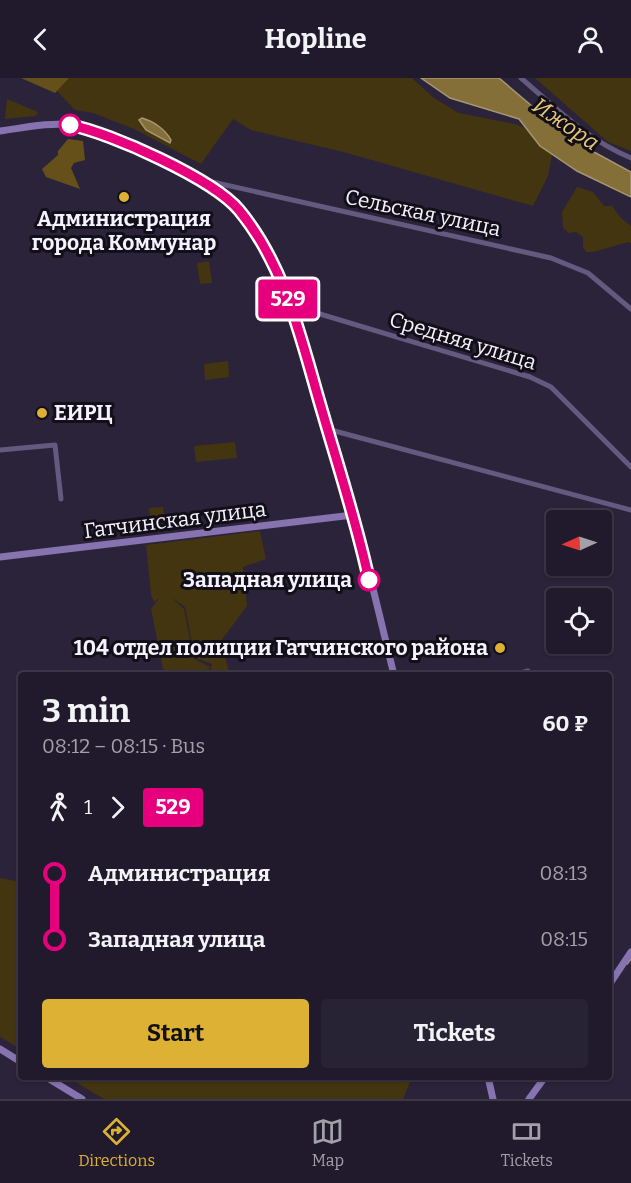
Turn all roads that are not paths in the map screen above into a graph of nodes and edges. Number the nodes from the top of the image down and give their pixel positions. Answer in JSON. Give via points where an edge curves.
{"nodes":[{"id":1,"x":521,"y":78,"type":"edge"},
{"id":2,"x":0,"y":131,"type":"edge"},
{"id":3,"x":631,"y":158,"type":"edge"},
{"id":4,"x":194,"y":178,"type":"junction"},
{"id":5,"x":290,"y":305,"type":"junction"},
{"id":6,"x":631,"y":309,"type":"edge"},
{"id":7,"x":327,"y":429,"type":"junction"},
{"id":8,"x":0,"y":450,"type":"edge"},
{"id":9,"x":631,"y":467,"type":"edge"},
{"id":10,"x":61,"y":499,"type":"dead end"},
{"id":11,"x":631,"y":510,"type":"edge"},
{"id":12,"x":353,"y":515,"type":"junction"},
{"id":13,"x":0,"y":557,"type":"edge"},
{"id":14,"x":528,"y":671,"type":"dead end"},
{"id":15,"x":393,"y":672,"type":"edge"},
{"id":16,"x":524,"y":672,"type":"edge"},
{"id":17,"x":631,"y":952,"type":"edge"},
{"id":18,"x":612,"y":980,"type":"edge"},
{"id":19,"x":0,"y":1049,"type":"edge"},
{"id":20,"x":18,"y":1060,"type":"edge"},
{"id":21,"x":50,"y":1080,"type":"edge"},
{"id":22,"x":489,"y":1080,"type":"edge"},
{"id":23,"x":543,"y":1080,"type":"edge"},
{"id":24,"x":68,"y":1095,"type":"edge"},
{"id":25,"x":493,"y":1097,"type":"edge"},
{"id":26,"x":82,"y":1099,"type":"edge"},
{"id":27,"x":529,"y":1099,"type":"edge"}],
"edges":[{"from":1,"to":3,"type":"street","via":[[592,138]]},
{"from":2,"to":4,"type":"main road","via":[[70,125],[120,141]]},
{"from":4,"to":5,"type":"main road","via":[[229,201],[251,226],[275,266]]},
{"from":4,"to":6,"type":"street","name":"Сельская улица","via":[[551,258],[588,273]]},
{"from":5,"to":7,"type":"main road"},
{"from":5,"to":9,"type":"street","name":"Средняя улица","via":[[530,377],[551,387]]},
{"from":7,"to":11,"type":"street"},
{"from":7,"to":12,"type":"main road"},
{"from":8,"to":10,"type":"street","via":[[56,445]]},
{"from":12,"to":13,"type":"main road","name":"Гатчинская улица"},
{"from":12,"to":15,"type":"main road"},
{"from":14,"to":16,"type":"street"},
{"from":17,"to":18,"type":"main road"},
{"from":19,"to":20,"type":"main road"},
{"from":21,"to":24,"type":"main road"},
{"from":22,"to":25,"type":"main road"},
{"from":23,"to":27,"type":"main road"},
{"from":24,"to":26,"type":"main road"}]}
